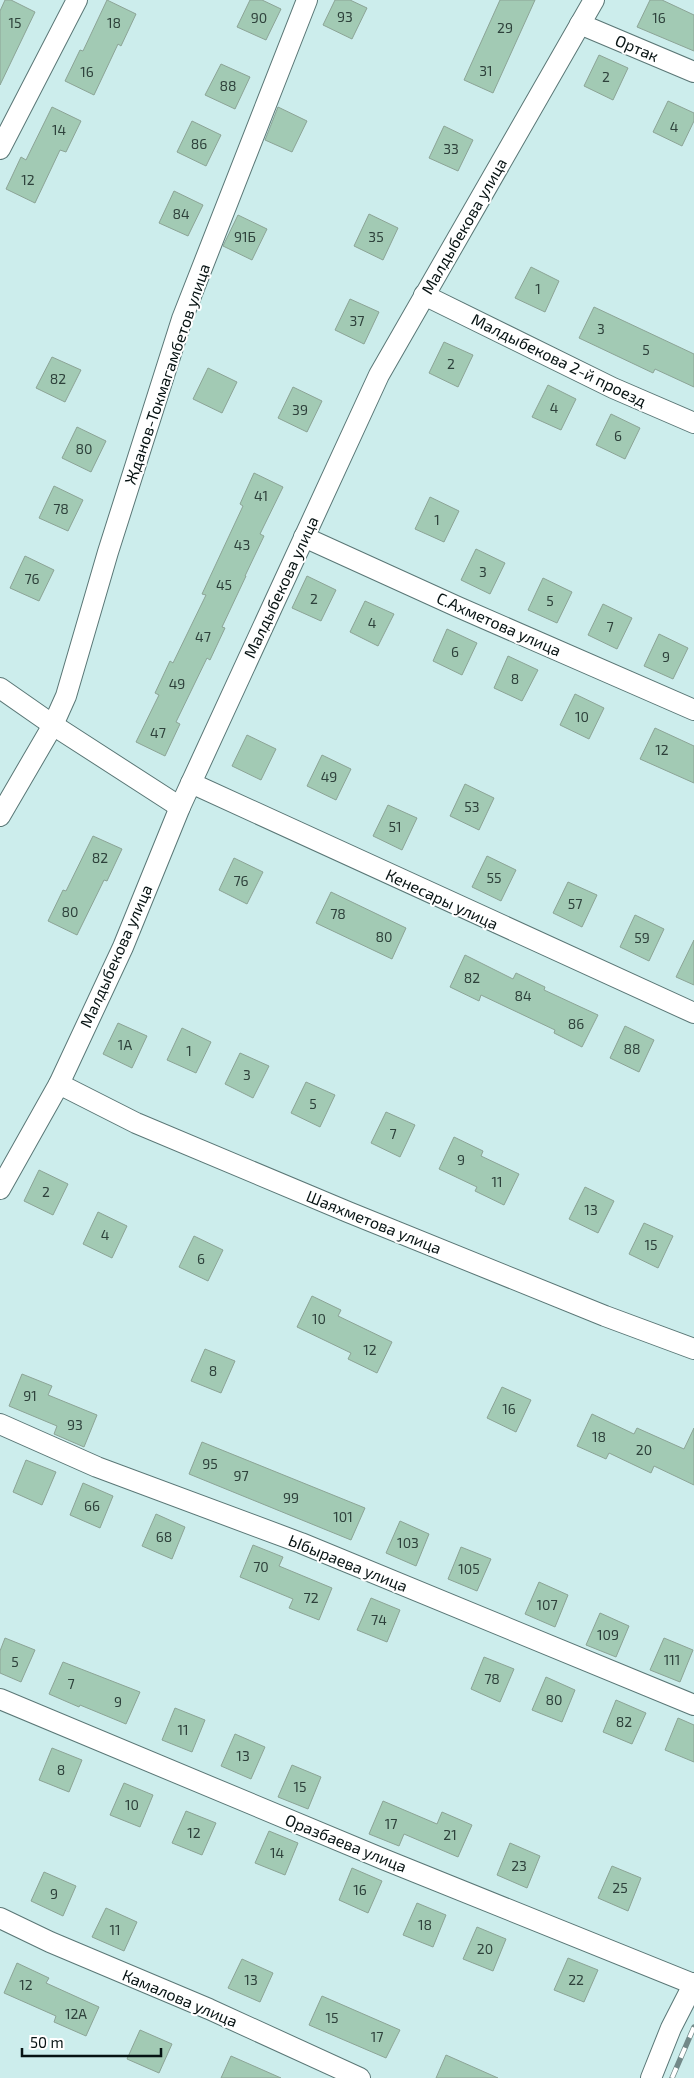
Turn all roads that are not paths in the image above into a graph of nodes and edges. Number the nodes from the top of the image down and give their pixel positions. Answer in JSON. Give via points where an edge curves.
{"nodes":[{"id":1,"x":77,"y":0,"type":"edge"},
{"id":2,"x":307,"y":0,"type":"edge"},
{"id":3,"x":594,"y":0,"type":"edge"},
{"id":4,"x":580,"y":24,"type":"junction"},
{"id":5,"x":694,"y":72,"type":"edge"},
{"id":6,"x":0,"y":149,"type":"edge"},
{"id":7,"x":424,"y":295,"type":"junction"},
{"id":8,"x":694,"y":423,"type":"edge"},
{"id":9,"x":304,"y":537,"type":"junction"},
{"id":10,"x":0,"y":688,"type":"edge"},
{"id":11,"x":694,"y":710,"type":"edge"},
{"id":12,"x":53,"y":725,"type":"junction"},
{"id":13,"x":191,"y":783,"type":"junction"},
{"id":14,"x":180,"y":806,"type":"junction"},
{"id":15,"x":0,"y":816,"type":"edge"},
{"id":16,"x":694,"y":1013,"type":"edge"},
{"id":17,"x":59,"y":1084,"type":"junction"},
{"id":18,"x":0,"y":1189,"type":"edge"},
{"id":19,"x":694,"y":1349,"type":"edge"},
{"id":20,"x":0,"y":1424,"type":"edge"},
{"id":21,"x":0,"y":1699,"type":"edge"},
{"id":22,"x":694,"y":1704,"type":"edge"},
{"id":23,"x":0,"y":1918,"type":"edge"},
{"id":24,"x":694,"y":1983,"type":"edge"},
{"id":25,"x":360,"y":2078,"type":"edge"},
{"id":26,"x":651,"y":2078,"type":"edge"}],
"edges":[{"from":1,"to":6,"type":"street"},
{"from":2,"to":12,"type":"street","name":"Жданов-Токмагамбетов улица","via":[[182,319],[66,696]]},
{"from":3,"to":4,"type":"street","name":"Малдыбекова улица"},
{"from":4,"to":5,"type":"street","name":"Ортак"},
{"from":4,"to":7,"type":"street","name":"Малдыбекова улица"},
{"from":7,"to":8,"type":"street","name":"Малдыбекова 2-й проезд","via":[[612,388]]},
{"from":7,"to":9,"type":"street","name":"Малдыбекова улица","via":[[378,375]]},
{"from":9,"to":11,"type":"street","name":"С.Ахметова улица"},
{"from":9,"to":13,"type":"street","name":"Малдыбекова улица"},
{"from":10,"to":12,"type":"street"},
{"from":12,"to":14,"type":"street"},
{"from":12,"to":15,"type":"street","name":"Жданов-Токмагамбетов улица"},
{"from":13,"to":14,"type":"street","name":"Малдыбекова улица"},
{"from":13,"to":16,"type":"street","name":"Кенесары улица"},
{"from":14,"to":17,"type":"street","name":"Малдыбекова улица","via":[[123,947]]},
{"from":17,"to":18,"type":"street","name":"Малдыбекова улица"},
{"from":17,"to":19,"type":"street","name":"Шаяхметова улица","via":[[136,1123],[348,1212]]},
{"from":20,"to":22,"type":"street","name":"Ыбыраева улица","via":[[97,1467],[301,1543]]},
{"from":21,"to":24,"type":"street","name":"Оразбаева улица","via":[[356,1848]]},
{"from":23,"to":25,"type":"street","name":"Камалова улица"},
{"from":24,"to":26,"type":"street"}]}
